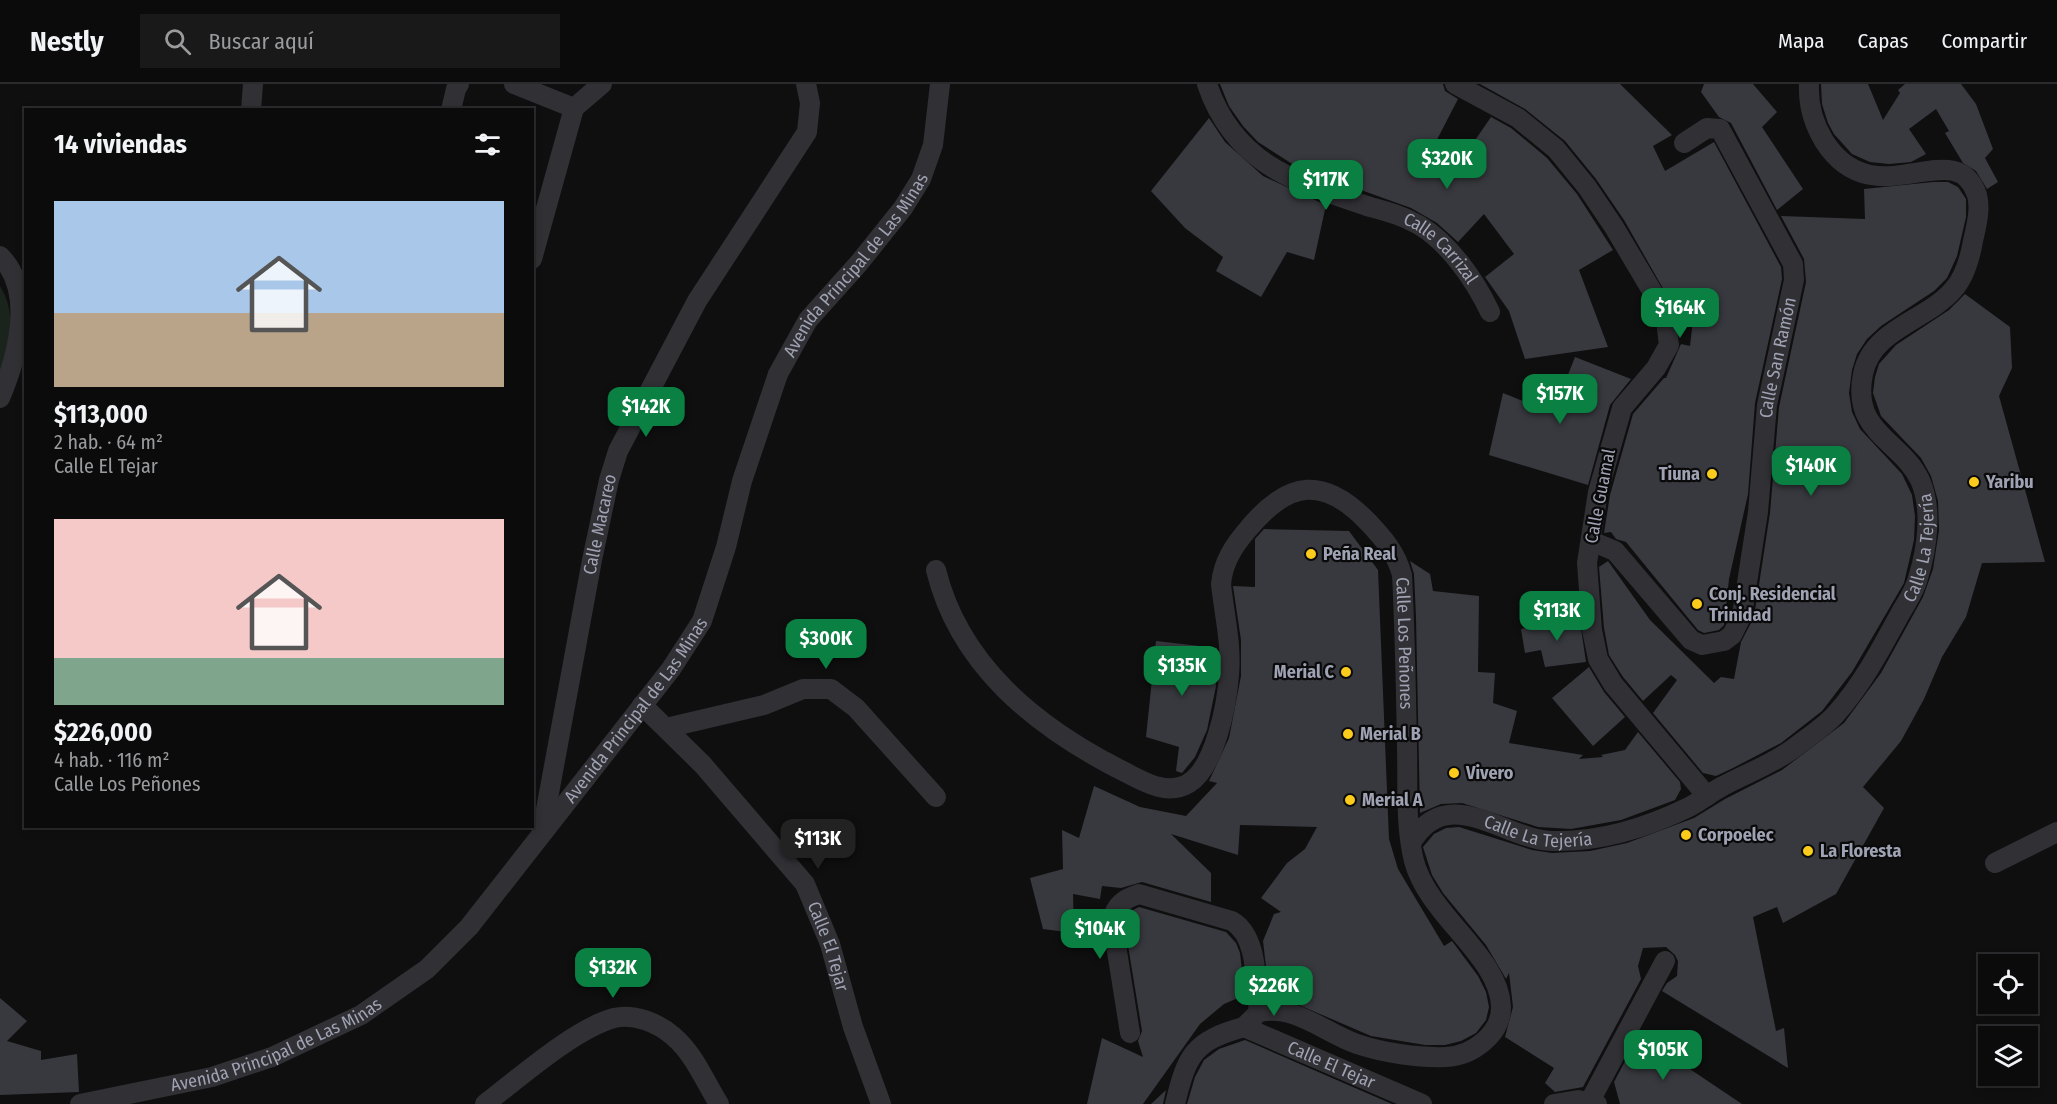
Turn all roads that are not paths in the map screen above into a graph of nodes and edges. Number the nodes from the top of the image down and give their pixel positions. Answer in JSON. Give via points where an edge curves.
{"nodes":[{"id":1,"x":253,"y":84,"type":"edge"},
{"id":2,"x":459,"y":84,"type":"edge"},
{"id":3,"x":514,"y":84,"type":"edge"},
{"id":4,"x":602,"y":84,"type":"edge"},
{"id":5,"x":806,"y":84,"type":"edge"},
{"id":6,"x":940,"y":84,"type":"edge"},
{"id":7,"x":1208,"y":84,"type":"edge"},
{"id":8,"x":1455,"y":84,"type":"edge"},
{"id":9,"x":1809,"y":84,"type":"edge"},
{"id":10,"x":251,"y":108,"type":"edge"},
{"id":11,"x":451,"y":108,"type":"edge"},
{"id":12,"x":573,"y":108,"type":"junction"},
{"id":13,"x":1684,"y":143,"type":"dead end"},
{"id":14,"x":534,"y":252,"type":"edge"},
{"id":15,"x":0,"y":256,"type":"edge"},
{"id":16,"x":1490,"y":312,"type":"dead end"},
{"id":17,"x":0,"y":398,"type":"edge"},
{"id":18,"x":1591,"y":541,"type":"junction"},
{"id":19,"x":936,"y":570,"type":"dead end"},
{"id":20,"x":642,"y":705,"type":"junction"},
{"id":21,"x":666,"y":728,"type":"junction"},
{"id":22,"x":1707,"y":796,"type":"junction"},
{"id":23,"x":936,"y":797,"type":"dead end"},
{"id":24,"x":2057,"y":832,"type":"edge"},
{"id":25,"x":541,"y":834,"type":"junction"},
{"id":26,"x":1411,"y":843,"type":"junction"},
{"id":27,"x":1995,"y":863,"type":"dead end"},
{"id":28,"x":1665,"y":961,"type":"dead end"},
{"id":29,"x":1259,"y":1012,"type":"junction"},
{"id":30,"x":1244,"y":1027,"type":"junction"},
{"id":31,"x":1130,"y":1034,"type":"dead end"},
{"id":32,"x":1593,"y":1102,"type":"edge"},
{"id":33,"x":80,"y":1104,"type":"edge"},
{"id":34,"x":485,"y":1104,"type":"edge"},
{"id":35,"x":719,"y":1104,"type":"edge"},
{"id":36,"x":880,"y":1104,"type":"edge"},
{"id":37,"x":1175,"y":1104,"type":"edge"},
{"id":38,"x":1422,"y":1104,"type":"edge"},
{"id":39,"x":1554,"y":1104,"type":"edge"}],
"edges":[{"from":1,"to":10,"type":"street"},
{"from":2,"to":11,"type":"street"},
{"from":3,"to":12,"type":"street"},
{"from":4,"to":12,"type":"street"},
{"from":5,"to":25,"type":"street","name":"Calle Macareo","via":[[810,103],[807,132],[697,301],[618,451],[594,549]]},
{"from":6,"to":20,"type":"street","name":"Avenida Principal de Las Minas","via":[[933,146],[921,179],[903,208],[808,320],[791,347],[778,374],[746,471],[702,621]]},
{"from":7,"to":16,"type":"street","name":"Calle Carrizal","via":[[1226,123],[1256,158],[1297,180],[1420,225],[1460,265],[1481,292]]},
{"from":8,"to":18,"type":"street","name":"Calle Guamal","via":[[1518,118],[1556,149],[1587,187],[1665,313],[1669,345],[1619,416],[1598,492]]},
{"from":9,"to":22,"type":"street","name":"Calle La Tejería","via":[[1808,101],[1816,127],[1836,159],[1870,176],[1896,177],[1931,169],[1961,173],[1977,195],[1977,224],[1962,278],[1953,291],[1876,346],[1863,373],[1863,404],[1869,420],[1922,483],[1928,521],[1918,581],[1876,656],[1832,718],[1759,771]]},
{"from":12,"to":14,"type":"street"},
{"from":13,"to":18,"type":"street","name":"Calle San Ramón","via":[[1707,128],[1720,129],[1793,264],[1794,280],[1767,405],[1746,603],[1732,635],[1713,645],[1691,640],[1615,551]]},
{"from":15,"to":17,"type":"street","via":[[16,286],[21,324],[13,369]]},
{"from":18,"to":22,"type":"street","name":"Calle Guamal","via":[[1587,563],[1598,659],[1613,684]]},
{"from":19,"to":26,"type":"street","name":"Calle Los Peñones","via":[[950,615],[973,652],[1009,694],[1076,746],[1138,779],[1173,789],[1200,774],[1211,753],[1222,714],[1229,674],[1221,584],[1228,557],[1272,504],[1313,489],[1340,497],[1390,547],[1402,575]]},
{"from":20,"to":21,"type":"street","name":"Calle El Tejar"},
{"from":20,"to":25,"type":"street","name":"Avenida Principal de Las Minas"},
{"from":21,"to":23,"type":"street","via":[[764,705],[803,688],[831,689],[856,708]]},
{"from":21,"to":36,"type":"street","name":"Calle El Tejar","via":[[703,765],[805,884],[830,944]]},
{"from":22,"to":26,"type":"street","name":"Calle La Tejería","via":[[1675,813],[1616,834],[1552,842],[1531,838],[1488,819],[1459,815],[1426,822]]},
{"from":24,"to":27,"type":"street"},
{"from":25,"to":33,"type":"street","name":"Avenida Principal de Las Minas","via":[[445,952],[361,1014],[238,1070]]},
{"from":26,"to":29,"type":"street","name":"Calle Los Peñones","via":[[1419,877],[1436,906],[1495,978],[1501,1010],[1490,1035],[1472,1050],[1447,1057],[1394,1052],[1355,1043],[1284,1012]]},
{"from":28,"to":32,"type":"street"},
{"from":29,"to":30,"type":"street"},
{"from":29,"to":31,"type":"street","via":[[1249,941],[1243,928],[1232,921],[1139,894],[1124,899],[1112,920]]},
{"from":30,"to":37,"type":"street","via":[[1224,1032],[1199,1046],[1186,1064]]},
{"from":30,"to":38,"type":"street","name":"Calle El Tejar"},
{"from":32,"to":39,"type":"street"},
{"from":34,"to":35,"type":"street","via":[[564,1046],[616,1017],[648,1020],[674,1037],[704,1075]]}]}
